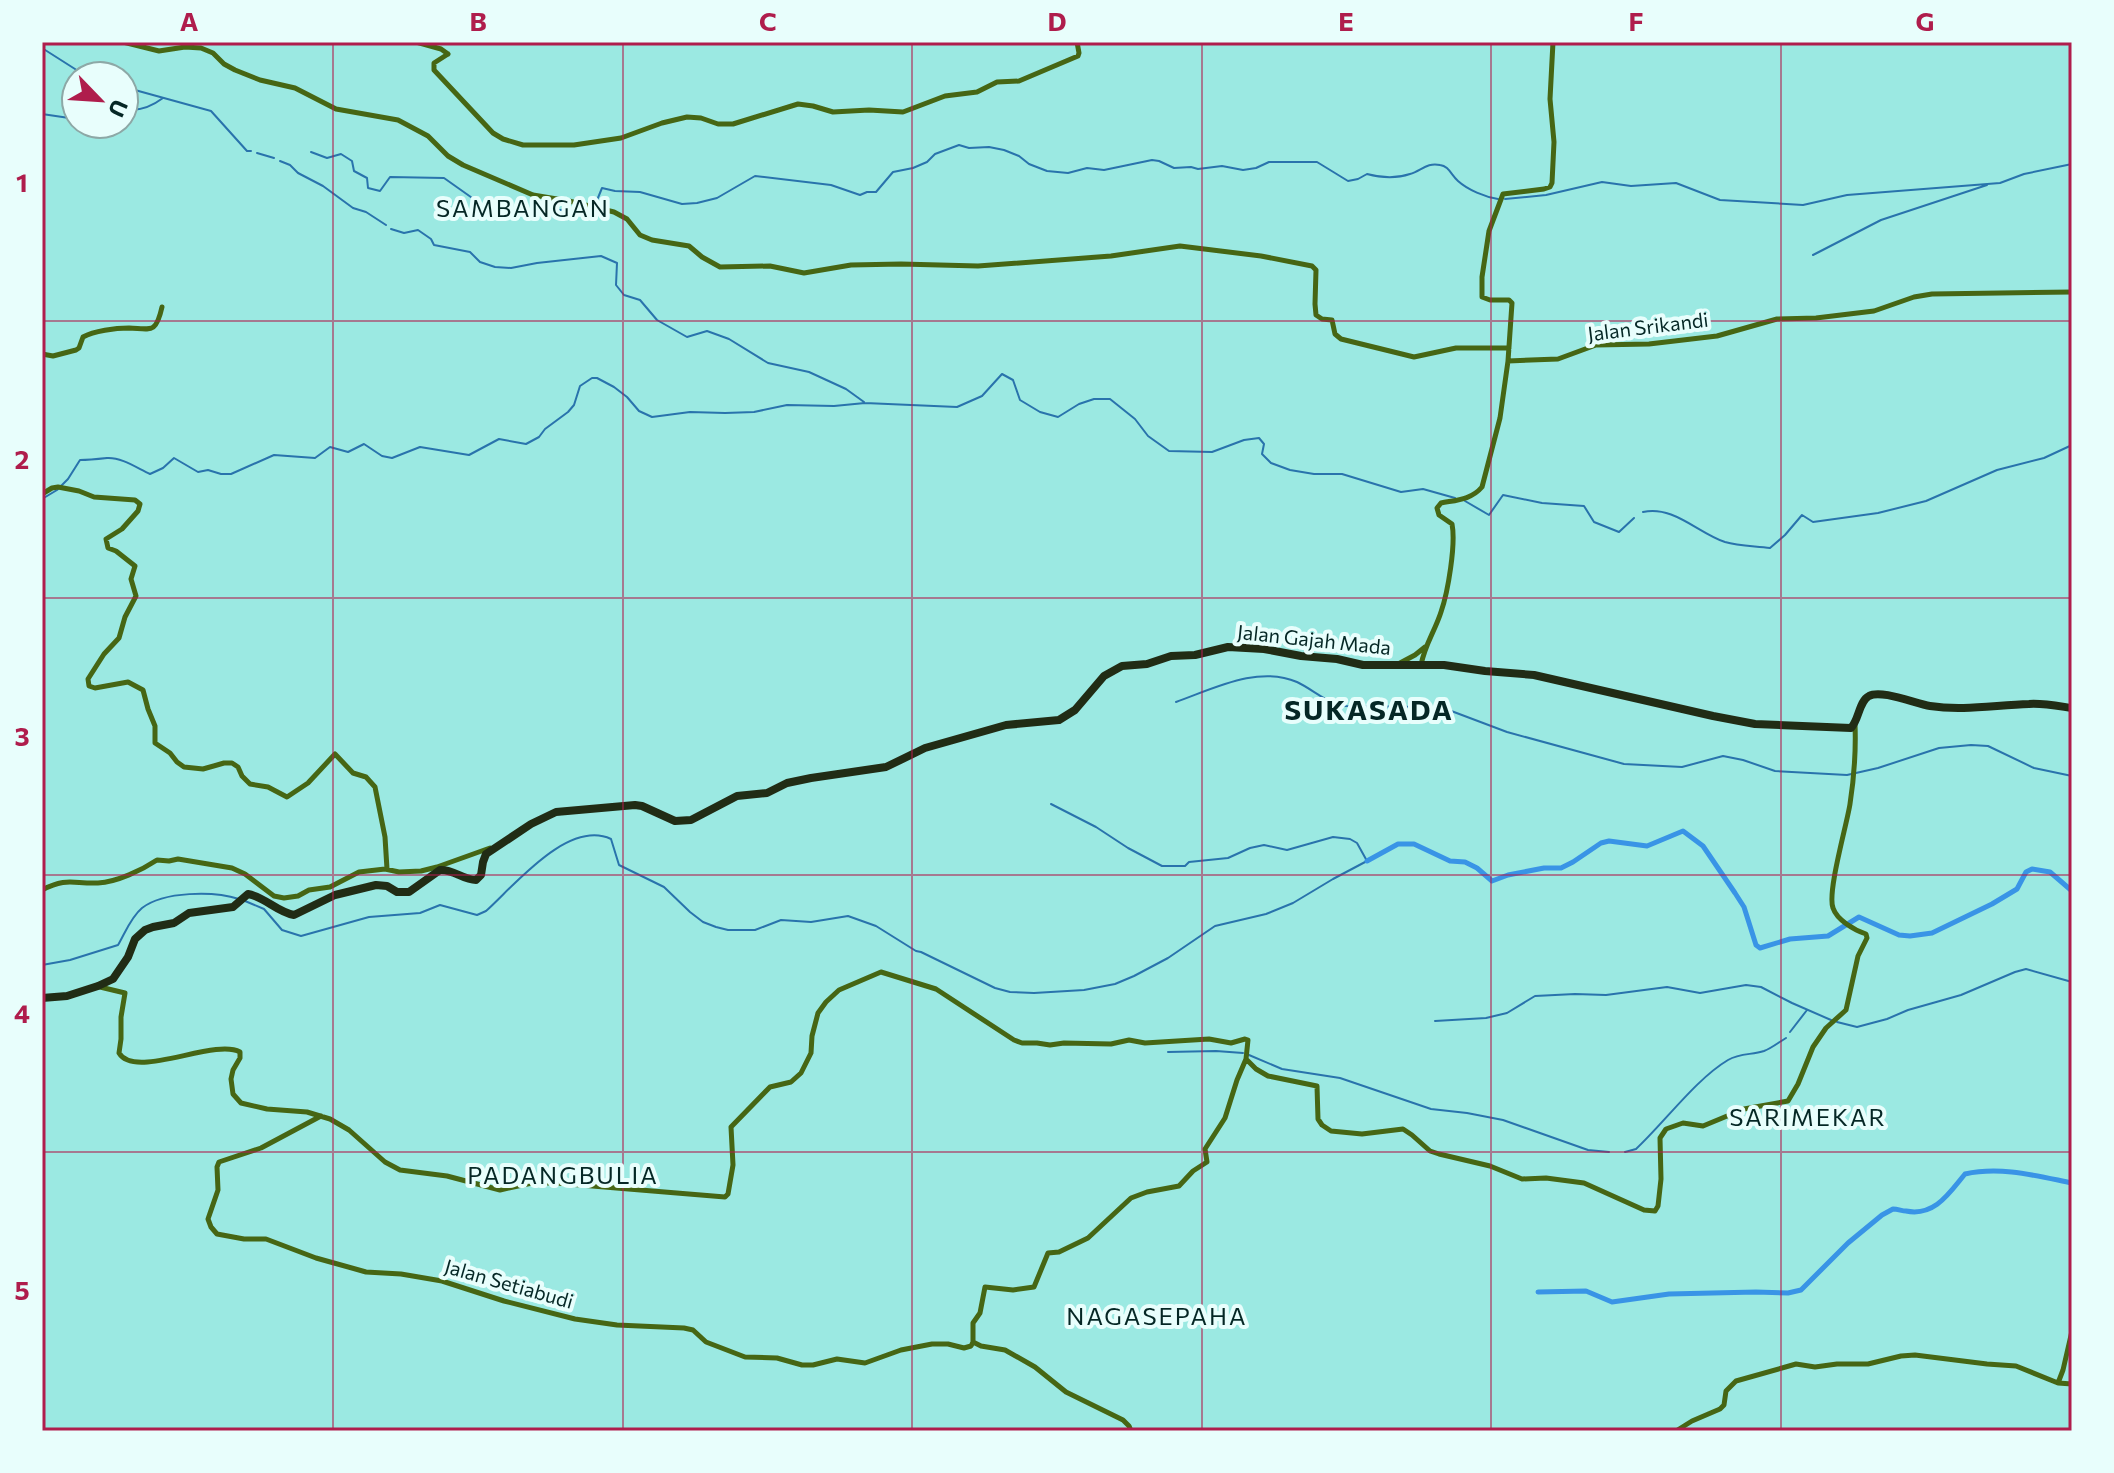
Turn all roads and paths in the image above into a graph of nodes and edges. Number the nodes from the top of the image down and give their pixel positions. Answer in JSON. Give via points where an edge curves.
{"nodes":[{"id":1,"x":123,"y":42,"type":"edge"},
{"id":2,"x":416,"y":42,"type":"edge"},
{"id":3,"x":1077,"y":42,"type":"edge"},
{"id":4,"x":1553,"y":42,"type":"edge"},
{"id":5,"x":2072,"y":292,"type":"edge"},
{"id":6,"x":162,"y":307,"type":"dead end"},
{"id":7,"x":1509,"y":348,"type":"junction"},
{"id":8,"x":42,"y":354,"type":"edge"},
{"id":9,"x":1508,"y":361,"type":"junction"},
{"id":10,"x":42,"y":494,"type":"edge"},
{"id":11,"x":1425,"y":646,"type":"junction"},
{"id":12,"x":1408,"y":662,"type":"junction"},
{"id":13,"x":1421,"y":665,"type":"junction"},
{"id":14,"x":2072,"y":708,"type":"edge"},
{"id":15,"x":1853,"y":728,"type":"junction"},
{"id":16,"x":516,"y":835,"type":"junction"},
{"id":17,"x":387,"y":869,"type":"junction"},
{"id":18,"x":42,"y":890,"type":"edge"},
{"id":19,"x":98,"y":986,"type":"junction"},
{"id":20,"x":42,"y":998,"type":"edge"},
{"id":21,"x":1247,"y":1055,"type":"junction"},
{"id":22,"x":322,"y":1116,"type":"junction"},
{"id":23,"x":2072,"y":1331,"type":"edge"},
{"id":24,"x":973,"y":1342,"type":"junction"},
{"id":25,"x":2058,"y":1383,"type":"junction"},
{"id":26,"x":2072,"y":1384,"type":"edge"},
{"id":27,"x":1131,"y":1431,"type":"edge"},
{"id":28,"x":1676,"y":1431,"type":"edge"}],
"edges":[{"from":1,"to":7,"type":"street","via":[[159,51],[209,50],[235,70],[295,88],[336,109],[398,120],[428,136],[457,162],[522,191],[608,210],[646,238],[689,246],[715,265],[770,266],[798,273],[851,265],[978,266],[1180,246],[1315,268],[1316,315],[1332,320],[1341,339],[1414,357],[1456,348]]},
{"from":2,"to":3,"type":"street","via":[[447,52],[434,63],[434,70],[498,137],[518,144],[574,145],[621,138],[687,117],[733,124],[798,104],[840,113],[903,112],[997,82],[1019,81],[1078,56]]},
{"from":4,"to":7,"type":"street","via":[[1552,183],[1529,192],[1506,192],[1489,231],[1481,292],[1485,299],[1512,302]]},
{"from":5,"to":9,"type":"street","name":"Jalan Srikandi","via":[[1932,294],[1874,311],[1777,319],[1717,336],[1596,345],[1558,359]]},
{"from":6,"to":8,"type":"street","via":[[150,329],[90,334],[76,350]]},
{"from":7,"to":9,"type":"street"},
{"from":9,"to":11,"type":"street","via":[[1483,485],[1477,493],[1437,508],[1452,524],[1453,544],[1442,609]]},
{"from":10,"to":17,"type":"street","via":[[60,488],[140,504],[122,529],[106,539],[108,548],[135,566],[131,581],[136,596],[119,638],[88,679],[89,686],[128,682],[143,690],[155,743],[179,764],[210,769],[232,763],[250,784],[285,797],[308,783],[335,754],[375,787]]},
{"from":11,"to":12,"type":"street"},
{"from":11,"to":13,"type":"street"},
{"from":12,"to":13,"type":"highway","name":"Jalan Gajah Mada"},
{"from":12,"to":16,"type":"highway","name":"Jalan Gajah Mada","via":[[1363,665],[1238,647],[1171,656],[1110,672],[1059,720],[1010,724],[916,751],[886,767],[737,796],[680,822],[639,805],[584,809],[556,812]]},
{"from":13,"to":15,"type":"highway","name":"Jalan Gajah Mada","via":[[1549,677],[1755,724]]},
{"from":14,"to":15,"type":"highway","via":[[2031,703],[1951,708],[1872,695],[1863,702]]},
{"from":15,"to":21,"type":"street","via":[[1849,812],[1832,896],[1833,908],[1867,938],[1847,1008],[1813,1047],[1788,1101],[1663,1132],[1655,1211],[1584,1183],[1522,1179],[1436,1154],[1403,1129],[1331,1131],[1318,1119],[1317,1086],[1268,1076]]},
{"from":16,"to":17,"type":"street","via":[[437,867]]},
{"from":16,"to":19,"type":"highway","name":"Jalan Gajah Mada","via":[[486,854],[476,880],[440,870],[409,892],[370,886],[335,895],[294,915],[252,894],[230,908],[189,913],[135,939],[118,975]]},
{"from":17,"to":18,"type":"street","via":[[359,872],[333,886],[284,898],[232,868],[158,860],[102,883],[62,882]]},
{"from":19,"to":20,"type":"highway"},
{"from":19,"to":22,"type":"street","via":[[125,993],[119,1053],[123,1059],[150,1061],[237,1050],[241,1056],[232,1085],[241,1103]]},
{"from":21,"to":22,"type":"street","via":[[1246,1039],[1022,1043],[939,990],[881,972],[839,990],[826,1002],[801,1073],[791,1082],[770,1087],[731,1127],[733,1165],[724,1198],[556,1183],[500,1190],[406,1172]]},
{"from":21,"to":24,"type":"street","via":[[1225,1118],[1206,1146],[1205,1164],[1179,1186],[1131,1198],[1088,1238],[1048,1253],[1034,1287],[985,1287],[973,1323]]},
{"from":22,"to":24,"type":"street","name":"Jalan Setiabudi","via":[[261,1148],[219,1162],[218,1190],[208,1219],[213,1231],[266,1239],[366,1272],[442,1281],[575,1319],[693,1330],[707,1342],[745,1357],[802,1365],[837,1359],[865,1363],[918,1346],[964,1348]]},
{"from":23,"to":25,"type":"street"},
{"from":24,"to":27,"type":"street","via":[[1029,1362],[1066,1392],[1123,1420]]},
{"from":25,"to":26,"type":"street"},
{"from":25,"to":28,"type":"street","via":[[2016,1366],[1915,1355],[1868,1364],[1796,1364],[1736,1381],[1720,1409]]}]}
